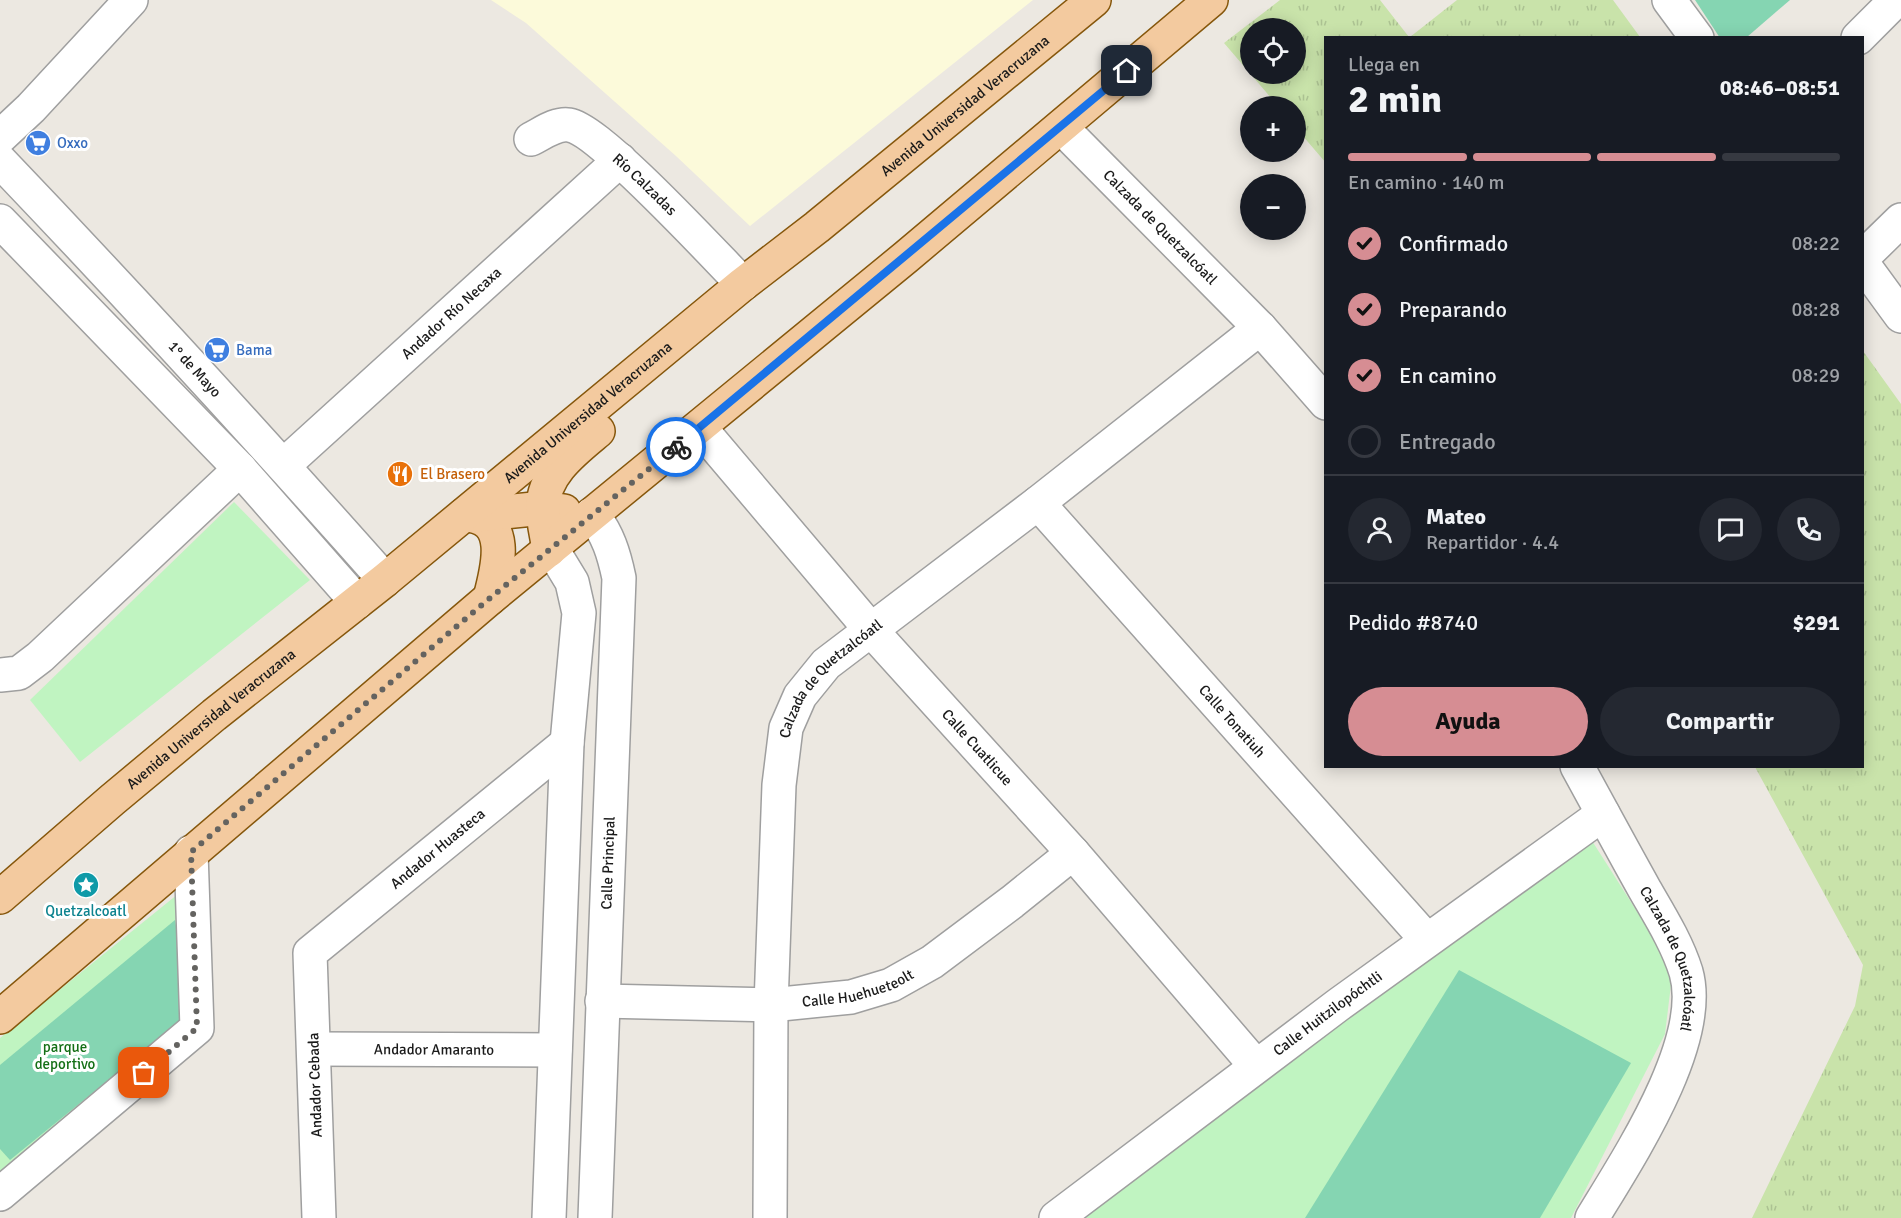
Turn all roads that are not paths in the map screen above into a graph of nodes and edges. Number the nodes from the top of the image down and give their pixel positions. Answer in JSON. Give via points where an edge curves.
{"nodes":[{"id":1,"x":131,"y":0,"type":"edge"},
{"id":2,"x":1094,"y":0,"type":"edge"},
{"id":3,"x":1211,"y":0,"type":"edge"},
{"id":4,"x":1669,"y":0,"type":"edge"},
{"id":5,"x":1896,"y":0,"type":"edge"},
{"id":6,"x":1696,"y":36,"type":"edge"},
{"id":7,"x":1860,"y":36,"type":"edge"},
{"id":8,"x":1061,"y":127,"type":"junction"},
{"id":9,"x":0,"y":137,"type":"edge"},
{"id":10,"x":531,"y":139,"type":"dead end"},
{"id":11,"x":620,"y":160,"type":"junction"},
{"id":12,"x":0,"y":161,"type":"edge"},
{"id":13,"x":1901,"y":220,"type":"edge"},
{"id":14,"x":0,"y":221,"type":"edge"},
{"id":15,"x":1864,"y":256,"type":"edge"},
{"id":16,"x":1864,"y":265,"type":"edge"},
{"id":17,"x":743,"y":284,"type":"junction"},
{"id":18,"x":1901,"y":316,"type":"edge"},
{"id":19,"x":1260,"y":328,"type":"junction"},
{"id":20,"x":1324,"y":401,"type":"edge"},
{"id":21,"x":700,"y":428,"type":"junction"},
{"id":22,"x":284,"y":465,"type":"junction"},
{"id":23,"x":240,"y":469,"type":"junction"},
{"id":24,"x":1038,"y":503,"type":"junction"},
{"id":25,"x":543,"y":508,"type":"junction"},
{"id":26,"x":592,"y":514,"type":"junction"},
{"id":27,"x":470,"y":515,"type":"junction"},
{"id":28,"x":549,"y":550,"type":"junction"},
{"id":29,"x":385,"y":580,"type":"junction"},
{"id":30,"x":490,"y":598,"type":"junction"},
{"id":31,"x":357,"y":602,"type":"junction"},
{"id":32,"x":871,"y":630,"type":"junction"},
{"id":33,"x":0,"y":675,"type":"edge"},
{"id":34,"x":567,"y":743,"type":"junction"},
{"id":35,"x":1578,"y":768,"type":"edge"},
{"id":36,"x":1603,"y":814,"type":"junction"},
{"id":37,"x":191,"y":852,"type":"junction"},
{"id":38,"x":1073,"y":854,"type":"junction"},
{"id":39,"x":0,"y":897,"type":"edge"},
{"id":40,"x":1426,"y":940,"type":"junction"},
{"id":41,"x":310,"y":953,"type":"joint"},
{"id":42,"x":602,"y":1000,"type":"junction"},
{"id":43,"x":771,"y":1005,"type":"junction"},
{"id":44,"x":0,"y":1017,"type":"edge"},
{"id":45,"x":314,"y":1049,"type":"junction"},
{"id":46,"x":555,"y":1050,"type":"junction"},
{"id":47,"x":1256,"y":1066,"type":"junction"},
{"id":48,"x":0,"y":1194,"type":"edge"},
{"id":49,"x":319,"y":1218,"type":"edge"},
{"id":50,"x":549,"y":1218,"type":"edge"},
{"id":51,"x":594,"y":1218,"type":"edge"},
{"id":52,"x":771,"y":1218,"type":"edge"},
{"id":53,"x":1056,"y":1218,"type":"edge"},
{"id":54,"x":1592,"y":1218,"type":"edge"}],
"edges":[{"from":1,"to":9,"type":"street"},
{"from":2,"to":17,"type":"main road","name":"Avenida Universidad Veracruzana"},
{"from":3,"to":8,"type":"main road"},
{"from":4,"to":6,"type":"street"},
{"from":5,"to":7,"type":"street"},
{"from":8,"to":19,"type":"street","name":"Calzada de Quetzalcóatl"},
{"from":8,"to":21,"type":"main road"},
{"from":10,"to":11,"type":"street","name":"Río Calzadas","via":[[560,124],[570,125],[580,128]]},
{"from":11,"to":17,"type":"street","name":"Río Calzadas"},
{"from":11,"to":22,"type":"street","name":"Andador Río Necaxa"},
{"from":12,"to":22,"type":"street","name":"1° de Mayo"},
{"from":13,"to":15,"type":"street"},
{"from":14,"to":23,"type":"street"},
{"from":16,"to":18,"type":"street"},
{"from":17,"to":25,"type":"main road","via":[[715,332],[571,453],[556,472]]},
{"from":17,"to":27,"type":"main road","name":"Avenida Universidad Veracruzana"},
{"from":19,"to":20,"type":"street","name":"Calzada de Quetzalcóatl"},
{"from":19,"to":24,"type":"street","name":"Calzada de Quetzalcóatl"},
{"from":21,"to":26,"type":"main road"},
{"from":21,"to":32,"type":"street","name":"Calle Cuatlicue"},
{"from":22,"to":29,"type":"street","name":"1° de Mayo"},
{"from":23,"to":31,"type":"street"},
{"from":23,"to":33,"type":"street","via":[[40,657],[19,673]]},
{"from":24,"to":32,"type":"street","name":"Calzada de Quetzalcóatl"},
{"from":24,"to":40,"type":"street","name":"Calle Tonatiuh"},
{"from":25,"to":26,"type":"main road"},
{"from":25,"to":27,"type":"main road"},
{"from":25,"to":28,"type":"main road"},
{"from":26,"to":28,"type":"main road"},
{"from":26,"to":42,"type":"street","name":"Calle Principal","via":[[614,550],[619,578]]},
{"from":27,"to":29,"type":"main road","name":"Avenida Universidad Veracruzana"},
{"from":27,"to":30,"type":"main road","via":[[485,521],[495,532],[499,546]]},
{"from":28,"to":30,"type":"main road"},
{"from":28,"to":34,"type":"street","via":[[572,582],[579,613]]},
{"from":29,"to":31,"type":"main road","name":"Avenida Universidad Veracruzana"},
{"from":30,"to":37,"type":"main road"},
{"from":31,"to":39,"type":"main road","name":"Avenida Universidad Veracruzana","via":[[120,793]]},
{"from":32,"to":38,"type":"street","name":"Calle Cuatlicue"},
{"from":32,"to":43,"type":"street","name":"Calzada de Quetzalcóatl","via":[[826,664],[800,696],[786,728],[779,785]]},
{"from":34,"to":41,"type":"street","name":"Andador Huasteca"},
{"from":34,"to":46,"type":"street"},
{"from":35,"to":36,"type":"street","name":"Calzada de Quetzalcóatl"},
{"from":36,"to":40,"type":"street","name":"Calle Huitzilopóchtli"},
{"from":36,"to":54,"type":"street","name":"Calzada de Quetzalcóatl","via":[[1669,934],[1686,973],[1689,1009],[1683,1040],[1650,1121]]},
{"from":37,"to":44,"type":"main road"},
{"from":37,"to":48,"type":"street","via":[[197,1028]]},
{"from":38,"to":43,"type":"street","name":"Calle Huehueteolt","via":[[932,962],[891,985],[851,997]]},
{"from":38,"to":47,"type":"street","name":"Calle Cuatlicue"},
{"from":40,"to":47,"type":"street","name":"Calle Huitzilopóchtli"},
{"from":41,"to":45,"type":"street","name":"Andador Cebada"},
{"from":42,"to":43,"type":"street","name":"Calle Huehueteolt"},
{"from":42,"to":51,"type":"street","name":"Calle Principal"},
{"from":43,"to":52,"type":"street","name":"Calzada de Quetzalcóatl"},
{"from":45,"to":46,"type":"street","name":"Andador Amaranto"},
{"from":45,"to":49,"type":"street","name":"Andador Cebada"},
{"from":46,"to":50,"type":"street"},
{"from":47,"to":53,"type":"street","name":"Calle Huitzilopóchtli"}]}
